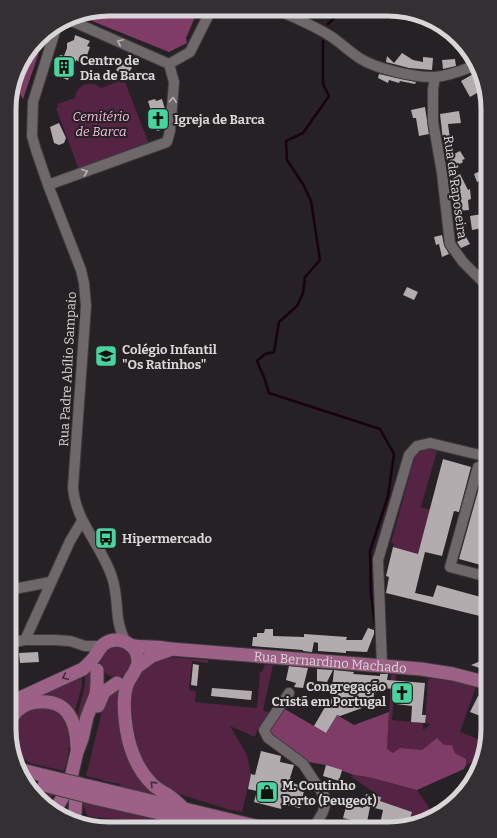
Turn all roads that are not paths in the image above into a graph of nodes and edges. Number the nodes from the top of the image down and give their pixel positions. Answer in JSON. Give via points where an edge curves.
{"nodes":[{"id":1,"x":208,"y":16,"type":"edge"},
{"id":2,"x":291,"y":16,"type":"edge"},
{"id":3,"x":75,"y":23,"type":"edge"},
{"id":4,"x":54,"y":33,"type":"edge"},
{"id":5,"x":169,"y":64,"type":"junction"},
{"id":6,"x":471,"y":67,"type":"edge"},
{"id":7,"x":435,"y":77,"type":"junction"},
{"id":8,"x":48,"y":185,"type":"junction"},
{"id":9,"x":481,"y":280,"type":"edge"},
{"id":10,"x":481,"y":455,"type":"edge"},
{"id":11,"x":478,"y":467,"type":"dead end"},
{"id":12,"x":82,"y":520,"type":"junction"},
{"id":13,"x":481,"y":575,"type":"edge"},
{"id":14,"x":50,"y":582,"type":"junction"},
{"id":15,"x":16,"y":589,"type":"edge"},
{"id":16,"x":117,"y":619,"type":"junction"},
{"id":17,"x":25,"y":640,"type":"junction"},
{"id":18,"x":16,"y":642,"type":"edge"},
{"id":19,"x":128,"y":644,"type":"junction"},
{"id":20,"x":101,"y":648,"type":"junction"},
{"id":21,"x":171,"y":649,"type":"junction"},
{"id":22,"x":382,"y":666,"type":"junction"},
{"id":23,"x":97,"y":670,"type":"junction"},
{"id":24,"x":134,"y":672,"type":"junction"},
{"id":25,"x":481,"y":681,"type":"edge"},
{"id":26,"x":117,"y":683,"type":"junction"},
{"id":27,"x":288,"y":693,"type":"dead end"},
{"id":28,"x":16,"y":700,"type":"edge"},
{"id":29,"x":16,"y":712,"type":"edge"},
{"id":30,"x":77,"y":752,"type":"junction"},
{"id":31,"x":24,"y":768,"type":"edge"},
{"id":32,"x":27,"y":773,"type":"edge"},
{"id":33,"x":38,"y":779,"type":"edge"},
{"id":34,"x":95,"y":793,"type":"junction"},
{"id":35,"x":56,"y":806,"type":"edge"},
{"id":36,"x":59,"y":808,"type":"edge"},
{"id":37,"x":183,"y":808,"type":"junction"},
{"id":38,"x":75,"y":816,"type":"edge"},
{"id":39,"x":76,"y":817,"type":"edge"},
{"id":40,"x":205,"y":822,"type":"edge"},
{"id":41,"x":240,"y":822,"type":"edge"},
{"id":42,"x":317,"y":822,"type":"edge"}],
"edges":[{"from":1,"to":5,"type":"street","via":[[190,52]]},
{"from":2,"to":7,"type":"street","via":[[331,37],[362,60],[378,67],[400,73]]},
{"from":5,"to":3,"type":"street","one_way":true},
{"from":4,"to":8,"type":"street","name":"Rua Padre Abílio Sampaio","via":[[33,102],[32,120],[34,143]]},
{"from":8,"to":5,"type":"street","one_way":true,"via":[[167,142],[174,82]]},
{"from":6,"to":7,"type":"street","via":[[454,74]]},
{"from":7,"to":9,"type":"street","name":"Rua da Raposeira","via":[[433,122],[450,244],[462,262]]},
{"from":8,"to":12,"type":"street","name":"Rua Padre Abílio Sampaio","via":[[81,270],[86,295],[73,487],[76,506]]},
{"from":10,"to":22,"type":"street","via":[[430,443],[417,446],[409,454],[378,560]]},
{"from":11,"to":13,"type":"street","via":[[450,567]]},
{"from":12,"to":14,"type":"street"},
{"from":12,"to":16,"type":"street","name":"Rua Padre Abílio Sampaio","via":[[116,587]]},
{"from":14,"to":15,"type":"street"},
{"from":14,"to":17,"type":"street"},
{"from":16,"to":19,"type":"street"},
{"from":16,"to":20,"type":"street"},
{"from":17,"to":18,"type":"street"},
{"from":17,"to":20,"type":"street","via":[[70,641]]},
{"from":19,"to":20,"type":"main road","via":[[113,640]]},
{"from":19,"to":21,"type":"main road","name":"Rua Bernardino Machado"},
{"from":19,"to":24,"type":"main road","via":[[137,655]]},
{"from":20,"to":23,"type":"main road","via":[[95,660]]},
{"from":20,"to":28,"type":"main road","one_way":true,"via":[[83,669]]},
{"from":21,"to":22,"type":"main road","name":"Rua Bernardino Machado"},
{"from":21,"to":24,"type":"main road","name":"Rua Bernardino Machado","via":[[152,656]]},
{"from":22,"to":25,"type":"main road","name":"Rua Bernardino Machado","via":[[443,672]]},
{"from":23,"to":26,"type":"main road","via":[[108,681]]},
{"from":23,"to":30,"type":"main road","via":[[96,694]]},
{"from":24,"to":26,"type":"main road","via":[[124,681]]},
{"from":37,"to":24,"type":"main road","one_way":true,"via":[[153,785],[140,769],[132,753],[127,730],[125,692]]},
{"from":26,"to":39,"type":"main road","via":[[104,692],[96,711],[77,787]]},
{"from":27,"to":42,"type":"street","via":[[264,730],[268,738],[303,764],[325,797],[323,812]]},
{"from":29,"to":30,"type":"main road","via":[[40,702],[58,705],[67,712],[74,725]]},
{"from":30,"to":35,"type":"main road","via":[[69,786]]},
{"from":31,"to":33,"type":"main road"},
{"from":32,"to":33,"type":"main road"},
{"from":33,"to":34,"type":"main road","bridge":true},
{"from":34,"to":37,"type":"main road"},
{"from":34,"to":40,"type":"main road"},
{"from":36,"to":38,"type":"main road","via":[[67,807]]},
{"from":37,"to":41,"type":"main road"}]}
